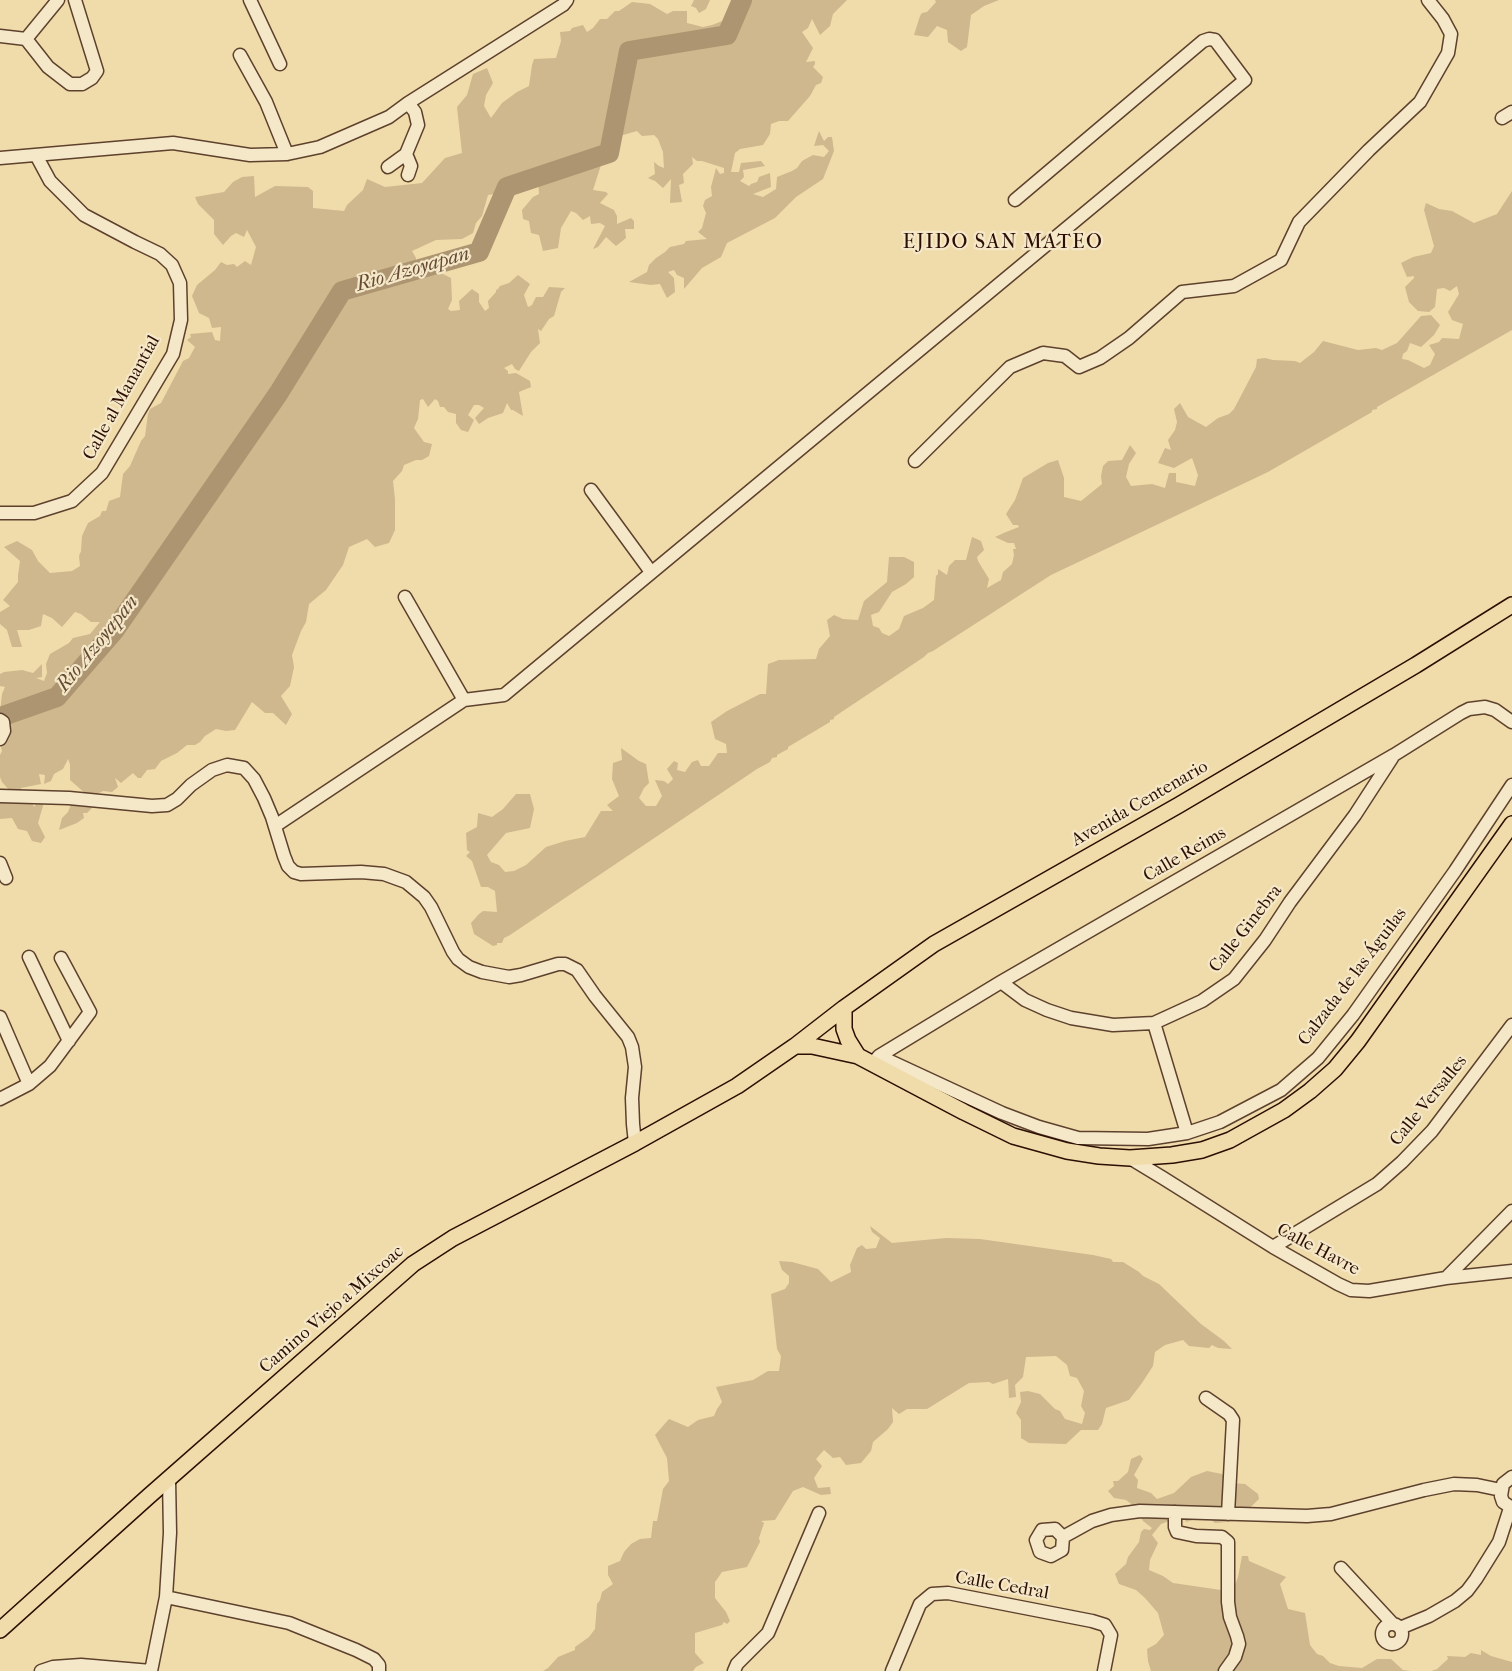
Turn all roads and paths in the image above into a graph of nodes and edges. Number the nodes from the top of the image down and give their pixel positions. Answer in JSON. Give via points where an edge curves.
{"nodes":[{"id":1,"x":58,"y":0,"type":"edge"},
{"id":2,"x":75,"y":0,"type":"edge"},
{"id":3,"x":250,"y":0,"type":"edge"},
{"id":4,"x":567,"y":0,"type":"edge"},
{"id":5,"x":1428,"y":0,"type":"edge"},
{"id":6,"x":0,"y":36,"type":"edge"},
{"id":7,"x":26,"y":39,"type":"junction"},
{"id":8,"x":240,"y":55,"type":"dead end"},
{"id":9,"x":280,"y":64,"type":"dead end"},
{"id":10,"x":408,"y":103,"type":"junction"},
{"id":11,"x":287,"y":154,"type":"junction"},
{"id":12,"x":406,"y":154,"type":"junction"},
{"id":13,"x":36,"y":155,"type":"junction"},
{"id":14,"x":0,"y":158,"type":"edge"},
{"id":15,"x":388,"y":167,"type":"dead end"},
{"id":16,"x":408,"y":175,"type":"dead end"},
{"id":17,"x":1015,"y":200,"type":"dead end"},
{"id":18,"x":915,"y":461,"type":"dead end"},
{"id":19,"x":591,"y":490,"type":"dead end"},
{"id":20,"x":0,"y":513,"type":"edge"},
{"id":21,"x":651,"y":572,"type":"junction"},
{"id":22,"x":405,"y":597,"type":"dead end"},
{"id":23,"x":1512,"y":605,"type":"edge"},
{"id":24,"x":464,"y":700,"type":"junction"},
{"id":25,"x":2,"y":721,"type":"edge"},
{"id":26,"x":1512,"y":722,"type":"edge"},
{"id":27,"x":0,"y":739,"type":"edge"},
{"id":28,"x":1394,"y":755,"type":"junction"},
{"id":29,"x":1512,"y":785,"type":"edge"},
{"id":30,"x":0,"y":796,"type":"edge"},
{"id":31,"x":1512,"y":824,"type":"edge"},
{"id":32,"x":275,"y":826,"type":"junction"},
{"id":33,"x":0,"y":863,"type":"edge"},
{"id":34,"x":6,"y":878,"type":"dead end"},
{"id":35,"x":29,"y":957,"type":"dead end"},
{"id":36,"x":62,"y":958,"type":"dead end"},
{"id":37,"x":1001,"y":982,"type":"junction"},
{"id":38,"x":844,"y":1008,"type":"junction"},
{"id":39,"x":0,"y":1017,"type":"edge"},
{"id":40,"x":1154,"y":1023,"type":"junction"},
{"id":41,"x":1512,"y":1025,"type":"edge"},
{"id":42,"x":69,"y":1041,"type":"junction"},
{"id":43,"x":795,"y":1046,"type":"junction"},
{"id":44,"x":858,"y":1056,"type":"junction"},
{"id":45,"x":876,"y":1060,"type":"junction"},
{"id":46,"x":29,"y":1083,"type":"junction"},
{"id":47,"x":0,"y":1099,"type":"edge"},
{"id":48,"x":1187,"y":1133,"type":"junction"},
{"id":49,"x":635,"y":1143,"type":"junction"},
{"id":50,"x":1130,"y":1158,"type":"junction"},
{"id":51,"x":1512,"y":1211,"type":"edge"},
{"id":52,"x":1273,"y":1247,"type":"junction"},
{"id":53,"x":1512,"y":1271,"type":"edge"},
{"id":54,"x":1446,"y":1278,"type":"junction"},
{"id":55,"x":1206,"y":1398,"type":"dead end"},
{"id":56,"x":1512,"y":1477,"type":"edge"},
{"id":57,"x":169,"y":1479,"type":"junction"},
{"id":58,"x":1501,"y":1490,"type":"junction"},
{"id":59,"x":1511,"y":1508,"type":"edge"},
{"id":60,"x":1175,"y":1512,"type":"junction"},
{"id":61,"x":819,"y":1513,"type":"dead end"},
{"id":62,"x":1228,"y":1514,"type":"junction"},
{"id":63,"x":1063,"y":1538,"type":"dead end"},
{"id":64,"x":1341,"y":1568,"type":"dead end"},
{"id":65,"x":166,"y":1597,"type":"junction"},
{"id":66,"x":0,"y":1630,"type":"edge"},
{"id":67,"x":41,"y":1671,"type":"edge"},
{"id":68,"x":151,"y":1671,"type":"edge"},
{"id":69,"x":379,"y":1671,"type":"edge"},
{"id":70,"x":734,"y":1671,"type":"edge"},
{"id":71,"x":892,"y":1671,"type":"edge"},
{"id":72,"x":1104,"y":1671,"type":"edge"},
{"id":73,"x":1225,"y":1671,"type":"edge"}],
"edges":[{"from":1,"to":7,"type":"street"},
{"from":2,"to":7,"type":"street","via":[[96,71],[92,78],[82,84],[69,84],[48,67]]},
{"from":3,"to":9,"type":"street"},
{"from":4,"to":10,"type":"street"},
{"from":5,"to":18,"type":"street","via":[[1451,34],[1448,53],[1420,102],[1299,222],[1281,260],[1234,286],[1182,292],[1128,338],[1079,367],[1065,356],[1043,354],[1010,367]]},
{"from":6,"to":7,"type":"street"},
{"from":8,"to":11,"type":"street","via":[[266,102]]},
{"from":10,"to":11,"type":"street","via":[[389,117],[320,147]]},
{"from":10,"to":12,"type":"street","via":[[418,125]]},
{"from":11,"to":13,"type":"street","via":[[250,155],[173,143]]},
{"from":12,"to":15,"type":"street"},
{"from":12,"to":16,"type":"street","via":[[411,166]]},
{"from":13,"to":14,"type":"street"},
{"from":13,"to":20,"type":"street","name":"Calle al Manantial","via":[[50,181],[84,215],[160,254],[172,265],[180,283],[181,320],[173,354],[102,473],[72,501],[34,513]]},
{"from":17,"to":21,"type":"street","via":[[1203,41],[1215,40],[1245,81]]},
{"from":19,"to":21,"type":"street"},
{"from":21,"to":24,"type":"street","via":[[504,694]]},
{"from":22,"to":24,"type":"street"},
{"from":23,"to":38,"type":"main road","name":"Avenida Centenario","via":[[1179,805],[934,944]]},
{"from":24,"to":32,"type":"street"},
{"from":25,"to":27,"type":"street"},
{"from":26,"to":28,"type":"street","name":"Calle Reims","via":[[1485,707],[1470,709]]},
{"from":28,"to":37,"type":"street","name":"Calle Reims"},
{"from":28,"to":40,"type":"street","name":"Calle Ginebra","via":[[1355,815],[1234,979],[1202,1001]]},
{"from":29,"to":48,"type":"street","name":"Calzada de las Águilas","via":[[1455,871],[1318,1058],[1281,1090],[1220,1122]]},
{"from":30,"to":32,"type":"street","via":[[167,805],[212,770],[227,765],[244,768],[254,779]]},
{"from":31,"to":50,"type":"main road","name":"Calzada de las Águilas","via":[[1358,1041],[1310,1091],[1230,1140],[1192,1152]]},
{"from":32,"to":49,"type":"street","via":[[288,866],[294,872],[373,873],[406,882],[424,897],[453,952],[470,967],[509,977],[558,964],[577,970],[633,1047]]},
{"from":33,"to":34,"type":"street"},
{"from":35,"to":42,"type":"street"},
{"from":36,"to":42,"type":"street","via":[[90,1012]]},
{"from":37,"to":40,"type":"street","name":"Calle Ginebra","via":[[1025,1000],[1071,1018],[1113,1025]]},
{"from":37,"to":45,"type":"street","name":"Calle Reims"},
{"from":38,"to":43,"type":"main road","name":"Avenida Centenario"},
{"from":38,"to":44,"type":"main road","via":[[844,1029]]},
{"from":39,"to":46,"type":"street"},
{"from":40,"to":48,"type":"street"},
{"from":41,"to":52,"type":"street","name":"Calle Versalles","via":[[1432,1131],[1402,1162],[1377,1184]]},
{"from":42,"to":46,"type":"street","via":[[50,1066]]},
{"from":43,"to":44,"type":"main road","name":"Calzada de las Águilas"},
{"from":43,"to":49,"type":"main road","name":"Camino Viejo a Mixcoac","via":[[737,1086]]},
{"from":44,"to":45,"type":"main road","name":"Calzada de las Águilas"},
{"from":45,"to":48,"type":"street","name":"Calzada de las Águilas","via":[[1002,1113],[1078,1138],[1149,1139]]},
{"from":45,"to":50,"type":"main road","name":"Calzada de las Águilas","via":[[1013,1136],[1067,1151]]},
{"from":46,"to":47,"type":"street"},
{"from":49,"to":57,"type":"main road","name":"Camino Viejo a Mixcoac","via":[[453,1238],[413,1264]]},
{"from":50,"to":52,"type":"street","name":"Calle Havre"},
{"from":51,"to":54,"type":"street"},
{"from":52,"to":54,"type":"street","name":"Calle Havre","via":[[1351,1290],[1369,1291]]},
{"from":53,"to":54,"type":"street","name":"Calle Havre"},
{"from":55,"to":62,"type":"street","via":[[1233,1420]]},
{"from":56,"to":58,"type":"street"},
{"from":57,"to":65,"type":"street"},
{"from":57,"to":66,"type":"main road","name":"Camino Viejo a Mixcoac"},
{"from":58,"to":59,"type":"street","via":[[1503,1502]]},
{"from":58,"to":62,"type":"street","via":[[1454,1484],[1331,1514]]},
{"from":59,"to":64,"type":"street","via":[[1499,1542],[1467,1591],[1429,1616],[1396,1626]]},
{"from":60,"to":62,"type":"street"},
{"from":60,"to":63,"type":"street","via":[[1111,1515]]},
{"from":60,"to":73,"type":"street","via":[[1177,1532],[1222,1537],[1228,1542],[1228,1602],[1239,1644]]},
{"from":61,"to":70,"type":"street","via":[[768,1633],[736,1664]]},
{"from":65,"to":68,"type":"street"},
{"from":65,"to":69,"type":"street","via":[[289,1623],[374,1659]]},
{"from":67,"to":68,"type":"street","via":[[81,1665]]},
{"from":71,"to":72,"type":"street","name":"Calle Cedral","via":[[920,1604],[932,1594],[948,1593],[1105,1625],[1111,1635]]}]}
